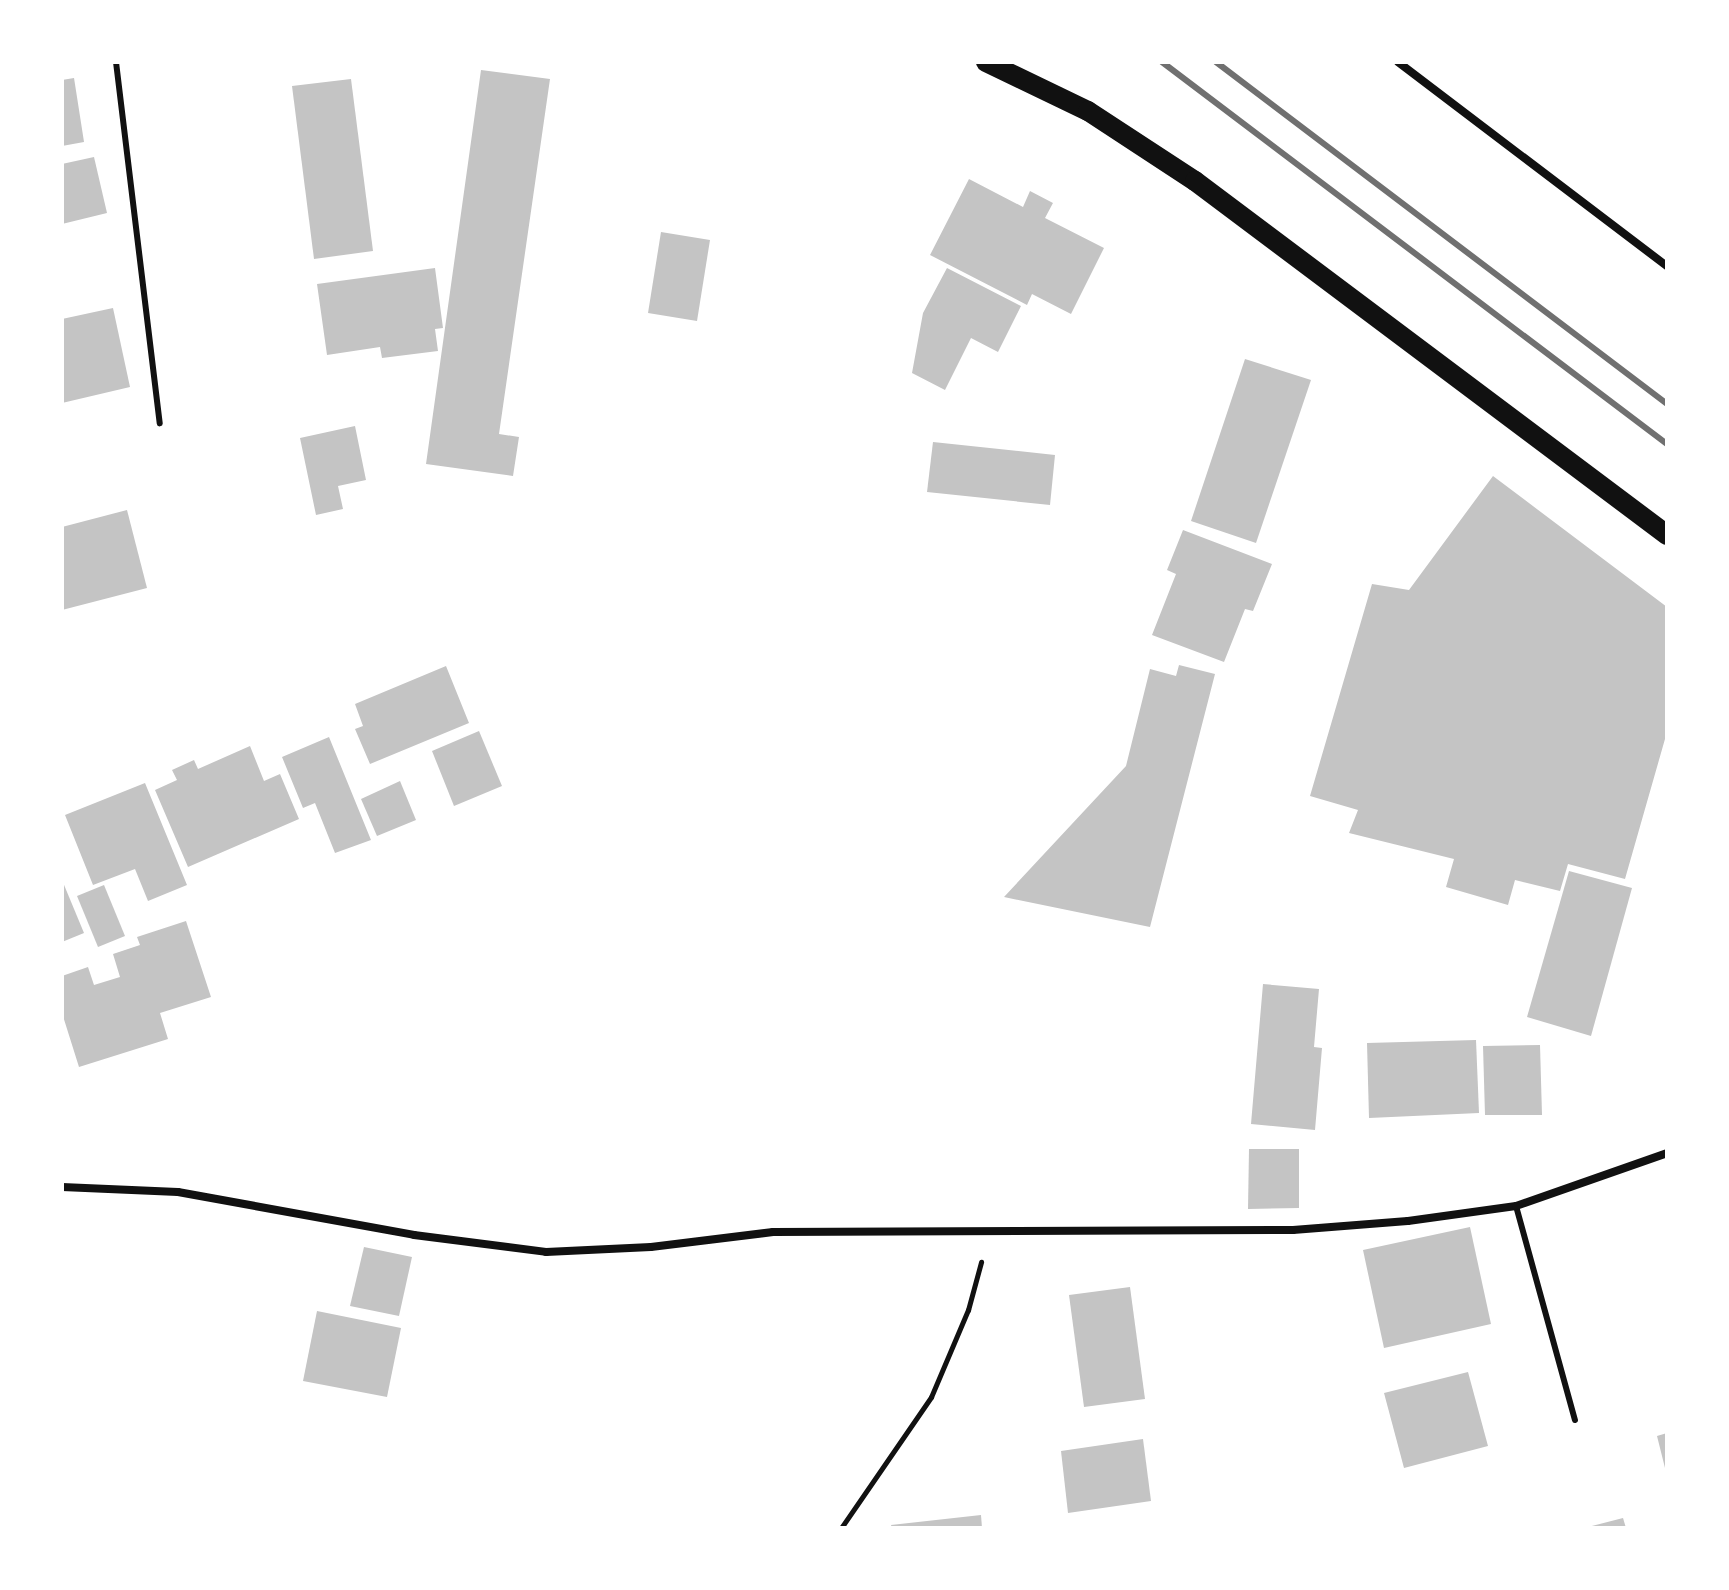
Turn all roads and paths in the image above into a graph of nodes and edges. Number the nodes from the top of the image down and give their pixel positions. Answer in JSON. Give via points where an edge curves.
{"nodes":[{"id":1,"x":116,"y":62,"type":"edge"},
{"id":2,"x":986,"y":62,"type":"edge"},
{"id":3,"x":1398,"y":62,"type":"edge"},
{"id":4,"x":1667,"y":266,"type":"edge"},
{"id":5,"x":160,"y":423,"type":"dead end"},
{"id":6,"x":1667,"y":535,"type":"edge"},
{"id":7,"x":1667,"y":1153,"type":"edge"},
{"id":8,"x":62,"y":1187,"type":"edge"},
{"id":9,"x":1516,"y":1206,"type":"junction"},
{"id":10,"x":990,"y":1228,"type":"junction"},
{"id":11,"x":1575,"y":1420,"type":"dead end"},
{"id":12,"x":841,"y":1528,"type":"edge"}],
"edges":[{"from":1,"to":5,"type":"lane"},
{"from":2,"to":6,"type":"main road","via":[[1088,111],[1195,181]]},
{"from":3,"to":4,"type":"street"},
{"from":7,"to":9,"type":"street"},
{"from":8,"to":10,"type":"street","via":[[178,1192],[414,1235],[546,1252],[651,1247],[773,1232]]},
{"from":9,"to":10,"type":"street","via":[[1293,1230]]},
{"from":9,"to":11,"type":"lane"},
{"from":10,"to":12,"type":"path","via":[[968,1310],[931,1397]]}]}
